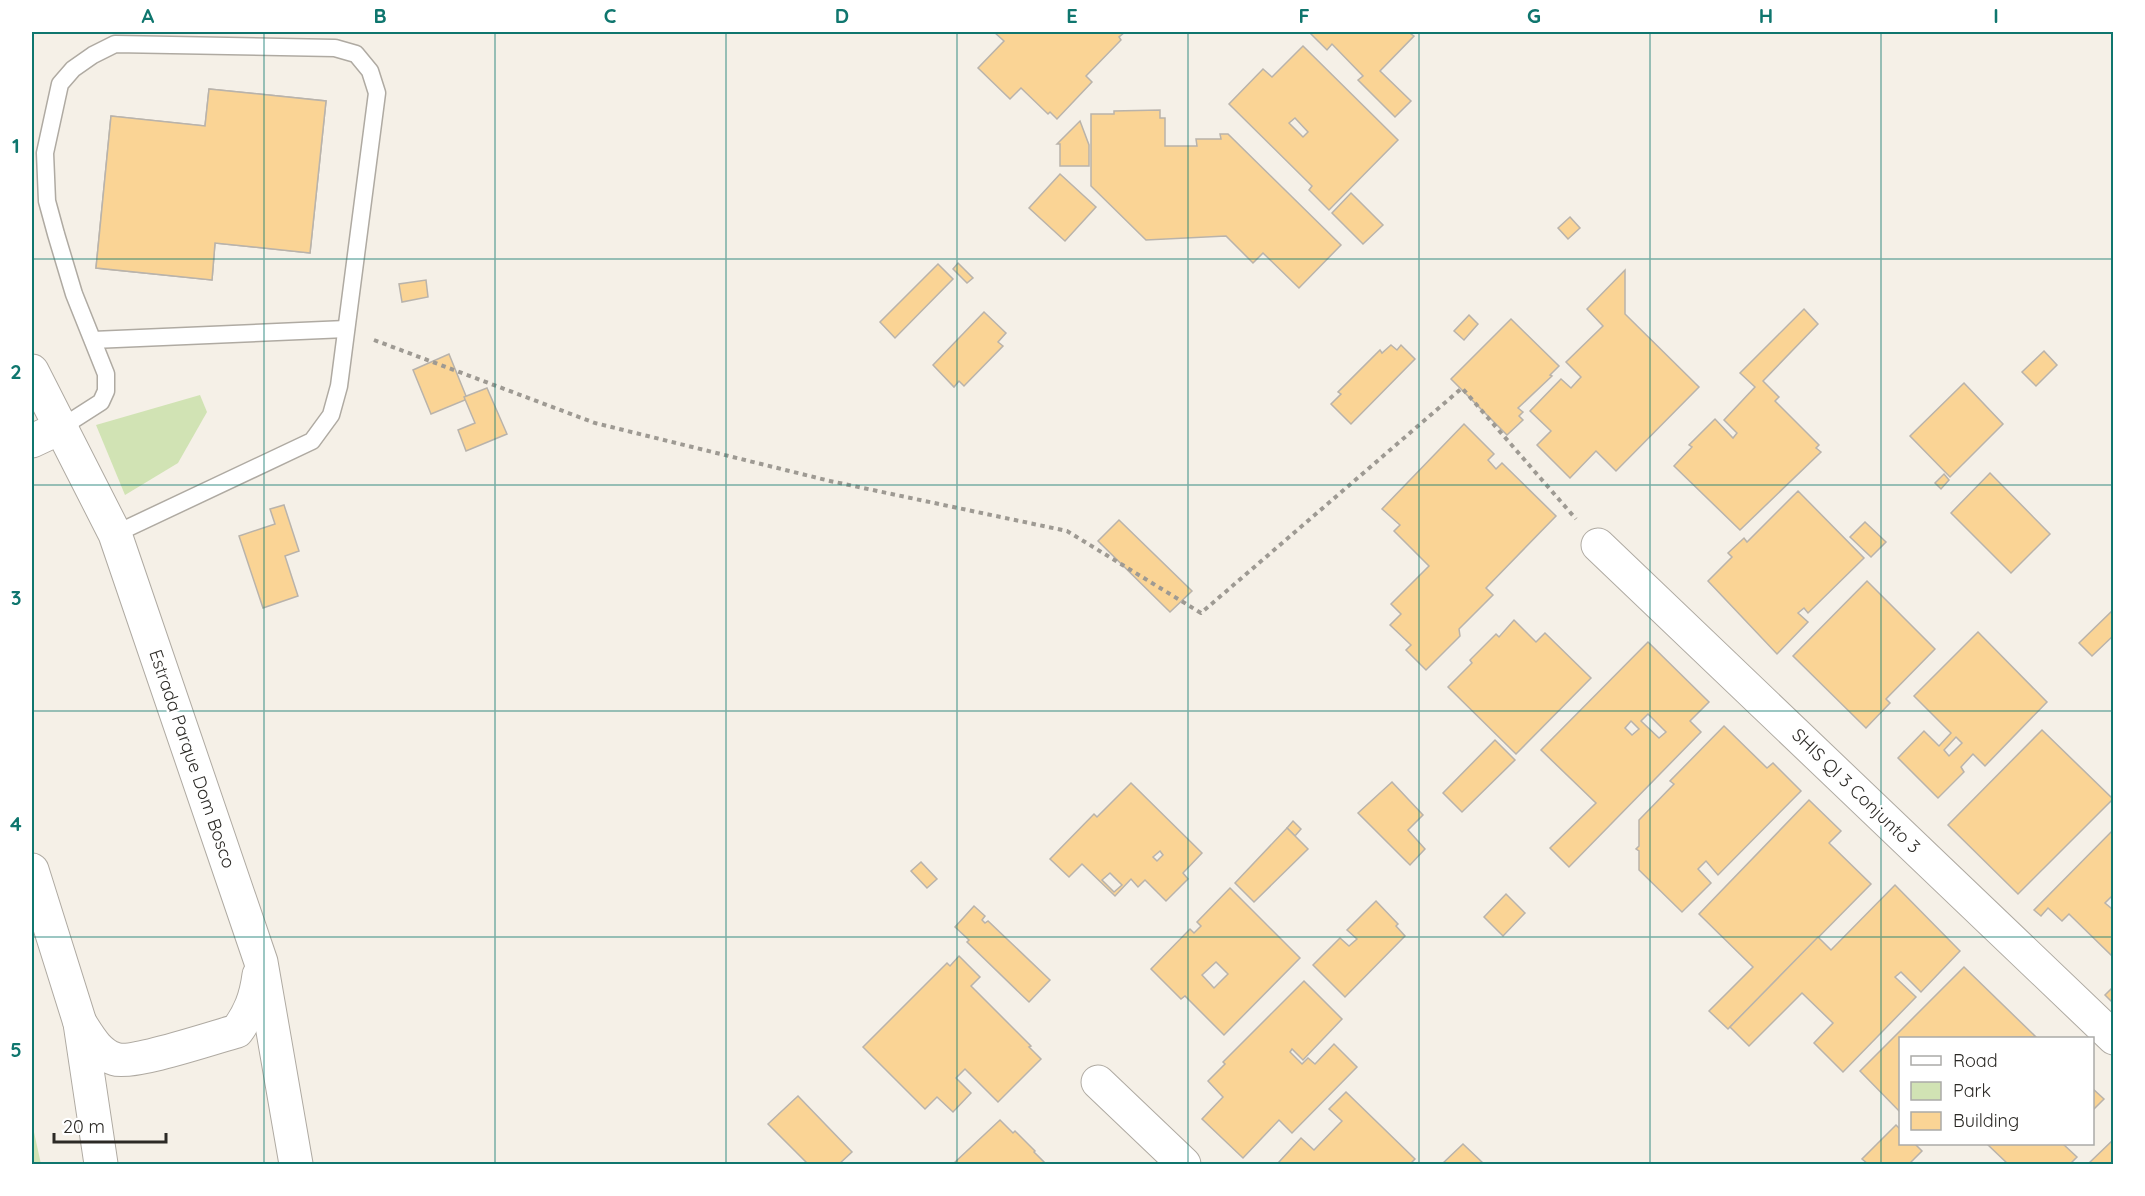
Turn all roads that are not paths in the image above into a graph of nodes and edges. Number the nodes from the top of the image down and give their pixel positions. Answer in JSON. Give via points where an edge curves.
{"nodes":[{"id":1,"x":346,"y":329,"type":"junction"},
{"id":2,"x":93,"y":340,"type":"junction"},
{"id":3,"x":32,"y":371,"type":"edge"},
{"id":4,"x":62,"y":427,"type":"junction"},
{"id":5,"x":32,"y":441,"type":"edge"},
{"id":6,"x":115,"y":534,"type":"junction"},
{"id":7,"x":1598,"y":545,"type":"road end"},
{"id":8,"x":32,"y":870,"type":"edge"},
{"id":9,"x":261,"y":962,"type":"junction"},
{"id":10,"x":80,"y":1023,"type":"junction"},
{"id":11,"x":2114,"y":1038,"type":"edge"},
{"id":12,"x":1098,"y":1082,"type":"dead end"},
{"id":13,"x":101,"y":1164,"type":"edge"},
{"id":14,"x":296,"y":1164,"type":"edge"},
{"id":15,"x":1184,"y":1164,"type":"edge"}],
"edges":[{"from":1,"to":2,"type":"lane"},
{"from":1,"to":2,"type":"lane","via":[[377,93],[370,71],[356,54],[335,48],[115,44],[73,69],[60,84],[45,153],[47,201],[74,294]]},
{"from":1,"to":6,"type":"lane","via":[[331,415],[312,441]]},
{"from":2,"to":4,"type":"lane","via":[[106,374],[106,391],[101,402]]},
{"from":3,"to":4,"type":"main road","name":"Estrada Parque Dom Bosco"},
{"from":4,"to":5,"type":"main road"},
{"from":4,"to":6,"type":"main road","name":"Estrada Parque Dom Bosco"},
{"from":6,"to":9,"type":"main road","name":"Estrada Parque Dom Bosco"},
{"from":7,"to":11,"type":"main road","name":"SHIS QI 3 Conjunto 3"},
{"from":8,"to":10,"type":"main road"},
{"from":9,"to":10,"type":"main road","via":[[257,993],[237,1031],[134,1060],[116,1059],[96,1047]]},
{"from":9,"to":14,"type":"main road","name":"Estrada Parque Dom Bosco"},
{"from":10,"to":13,"type":"main road"},
{"from":12,"to":15,"type":"main road"}]}
